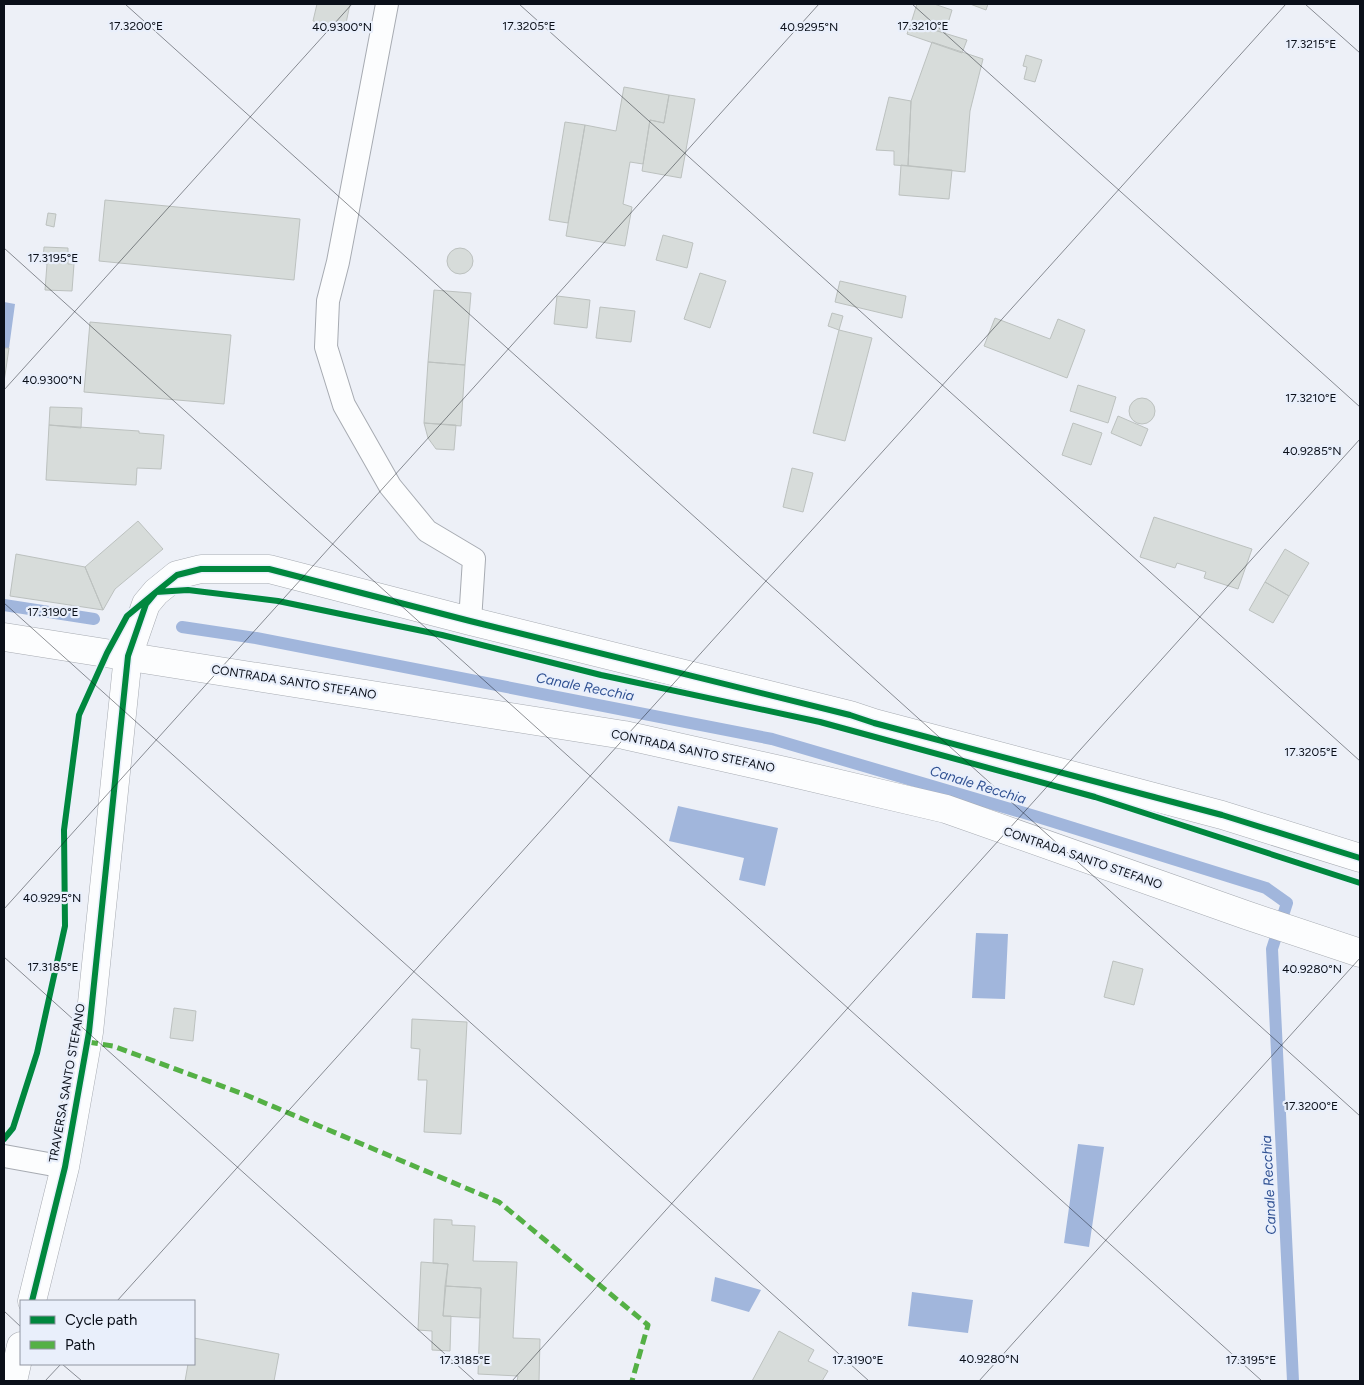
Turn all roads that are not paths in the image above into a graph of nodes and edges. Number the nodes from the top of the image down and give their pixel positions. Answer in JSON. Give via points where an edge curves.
{"nodes":[{"id":1,"x":387,"y":4,"type":"edge"},
{"id":2,"x":470,"y":621,"type":"junction"},
{"id":3,"x":4,"y":637,"type":"edge"},
{"id":4,"x":128,"y":656,"type":"junction"},
{"id":5,"x":1360,"y":858,"type":"edge"},
{"id":6,"x":1360,"y":953,"type":"edge"},
{"id":7,"x":4,"y":1156,"type":"edge"},
{"id":8,"x":65,"y":1167,"type":"junction"},
{"id":9,"x":32,"y":1300,"type":"edge"},
{"id":10,"x":20,"y":1350,"type":"edge"},
{"id":11,"x":13,"y":1381,"type":"edge"}],
"edges":[{"from":1,"to":2,"type":"lane","via":[[328,301],[326,347],[344,405],[390,486],[427,531],[474,559]]},
{"from":2,"to":4,"type":"street","name":"TRAVERSA SANTO STEFANO","via":[[269,569],[201,569],[176,575],[146,604]]},
{"from":2,"to":5,"type":"street","name":"TRAVERSA SANTO STEFANO","via":[[850,715],[1222,815]]},
{"from":3,"to":4,"type":"street","name":"CONTRADA SANTO STEFANO"},
{"from":4,"to":6,"type":"street","name":"CONTRADA SANTO STEFANO","via":[[624,735],[946,809]]},
{"from":4,"to":8,"type":"street","name":"TRAVERSA SANTO STEFANO","via":[[89,1032]]},
{"from":7,"to":8,"type":"lane"},
{"from":8,"to":9,"type":"street","name":"TRAVERSA SANTO STEFANO"},
{"from":10,"to":11,"type":"street"}]}
